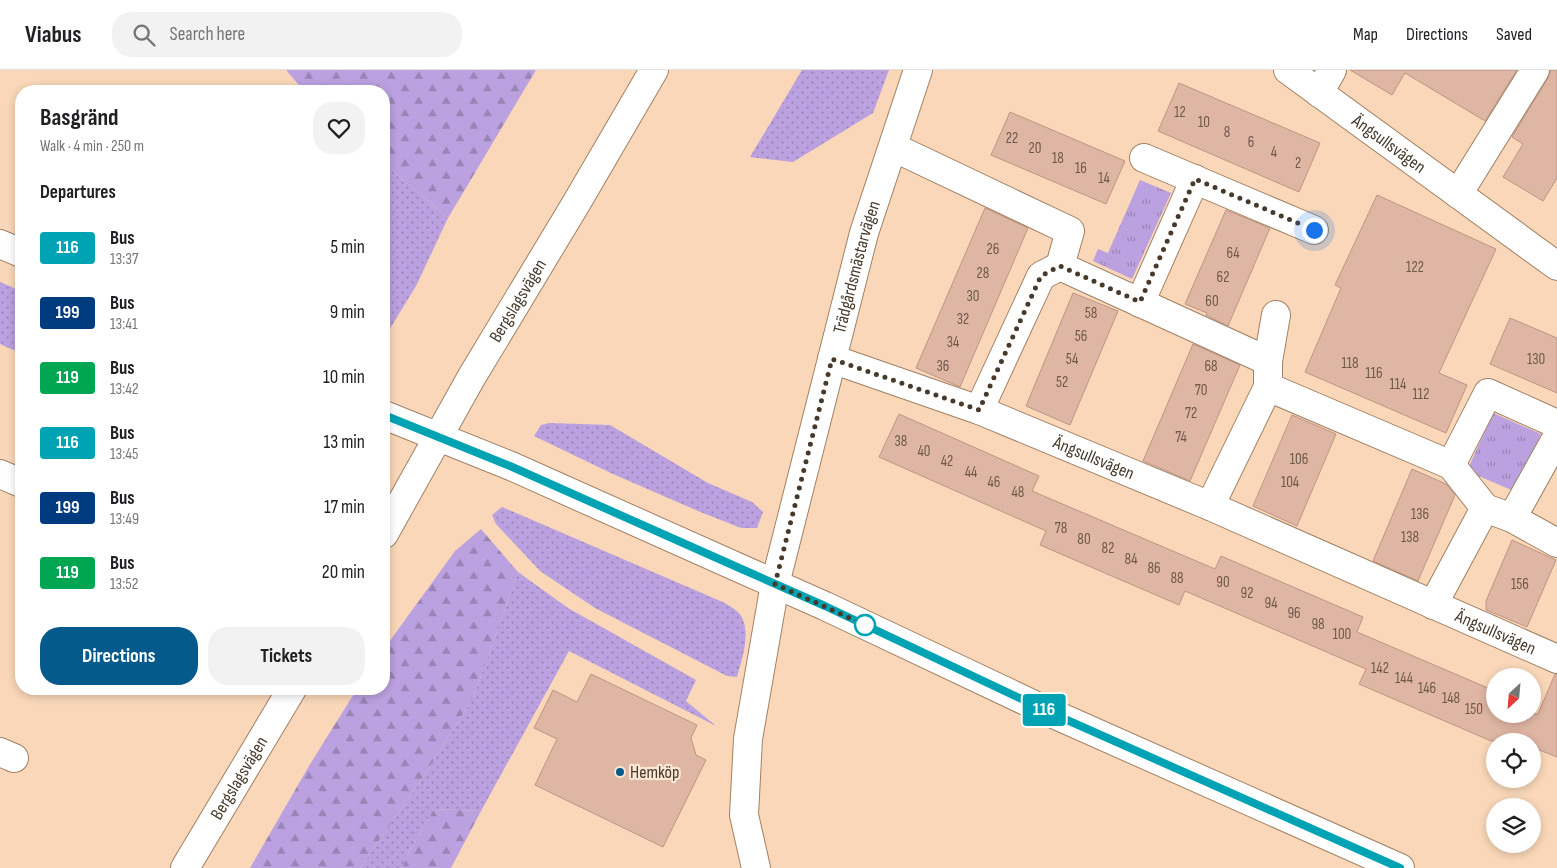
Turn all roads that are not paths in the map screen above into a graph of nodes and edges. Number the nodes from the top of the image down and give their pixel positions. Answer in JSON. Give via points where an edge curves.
{"nodes":[{"id":1,"x":654,"y":70,"type":"edge"},
{"id":2,"x":918,"y":70,"type":"edge"},
{"id":3,"x":1288,"y":70,"type":"edge"},
{"id":4,"x":1535,"y":70,"type":"edge"},
{"id":5,"x":1325,"y":81,"type":"edge"},
{"id":6,"x":892,"y":147,"type":"junction"},
{"id":7,"x":1144,"y":158,"type":"dead end"},
{"id":8,"x":1195,"y":179,"type":"junction"},
{"id":9,"x":1458,"y":194,"type":"junction"},
{"id":10,"x":1314,"y":230,"type":"dead end"},
{"id":11,"x":0,"y":244,"type":"edge"},
{"id":12,"x":15,"y":250,"type":"edge"},
{"id":13,"x":1060,"y":266,"type":"junction"},
{"id":14,"x":1557,"y":266,"type":"edge"},
{"id":15,"x":1140,"y":302,"type":"junction"},
{"id":16,"x":1276,"y":315,"type":"dead end"},
{"id":17,"x":832,"y":359,"type":"junction"},
{"id":18,"x":1268,"y":374,"type":"junction"},
{"id":19,"x":979,"y":410,"type":"junction"},
{"id":20,"x":390,"y":418,"type":"edge"},
{"id":21,"x":1557,"y":424,"type":"edge"},
{"id":22,"x":1557,"y":437,"type":"edge"},
{"id":23,"x":439,"y":438,"type":"junction"},
{"id":24,"x":1452,"y":465,"type":"junction"},
{"id":25,"x":0,"y":474,"type":"edge"},
{"id":26,"x":15,"y":480,"type":"edge"},
{"id":27,"x":1210,"y":506,"type":"junction"},
{"id":28,"x":1485,"y":508,"type":"junction"},
{"id":29,"x":1512,"y":518,"type":"junction"},
{"id":30,"x":390,"y":524,"type":"edge"},
{"id":31,"x":1557,"y":543,"type":"edge"},
{"id":32,"x":775,"y":584,"type":"junction"},
{"id":33,"x":1433,"y":605,"type":"junction"},
{"id":34,"x":1557,"y":659,"type":"edge"},
{"id":35,"x":288,"y":695,"type":"edge"},
{"id":36,"x":185,"y":868,"type":"edge"},
{"id":37,"x":756,"y":868,"type":"edge"},
{"id":38,"x":1400,"y":868,"type":"edge"}],
"edges":[{"from":1,"to":23,"type":"street","name":"Bergslagsvägen","via":[[471,378]]},
{"from":2,"to":6,"type":"street","name":"Trädgårdsmästarvägen"},
{"from":3,"to":5,"type":"street","name":"Ängsullsvägen"},
{"from":4,"to":9,"type":"street"},
{"from":5,"to":9,"type":"street","name":"Ängsullsvägen"},
{"from":6,"to":13,"type":"street","via":[[1070,231]]},
{"from":6,"to":17,"type":"street","name":"Trädgårdsmästarvägen","via":[[864,233]]},
{"from":7,"to":8,"type":"street"},
{"from":8,"to":10,"type":"street"},
{"from":8,"to":15,"type":"street"},
{"from":9,"to":14,"type":"street","name":"Ängsullsvägen"},
{"from":11,"to":12,"type":"street"},
{"from":13,"to":15,"type":"street"},
{"from":13,"to":19,"type":"street","via":[[1041,276]]},
{"from":15,"to":18,"type":"street"},
{"from":16,"to":18,"type":"street"},
{"from":17,"to":19,"type":"street","name":"Ängsullsvägen"},
{"from":17,"to":32,"type":"street","name":"Trädgårdsmästarvägen"},
{"from":18,"to":24,"type":"street"},
{"from":18,"to":27,"type":"street"},
{"from":19,"to":27,"type":"street","name":"Ängsullsvägen"},
{"from":20,"to":23,"type":"street"},
{"from":21,"to":24,"type":"street","via":[[1488,392]]},
{"from":22,"to":29,"type":"street"},
{"from":23,"to":30,"type":"street","name":"Bergslagsvägen"},
{"from":23,"to":32,"type":"street","via":[[510,466]]},
{"from":24,"to":28,"type":"street"},
{"from":25,"to":26,"type":"street"},
{"from":27,"to":33,"type":"street","name":"Ängsullsvägen"},
{"from":28,"to":29,"type":"street"},
{"from":28,"to":33,"type":"street","name":"Ängsullsvägen"},
{"from":29,"to":31,"type":"street"},
{"from":32,"to":37,"type":"street","name":"Trädgårdsmästarvägen","via":[[748,739],[744,814]]},
{"from":32,"to":38,"type":"street","via":[[1049,712]]},
{"from":33,"to":34,"type":"street","name":"Ängsullsvägen"},
{"from":35,"to":36,"type":"street","name":"Bergslagsvägen"}]}
